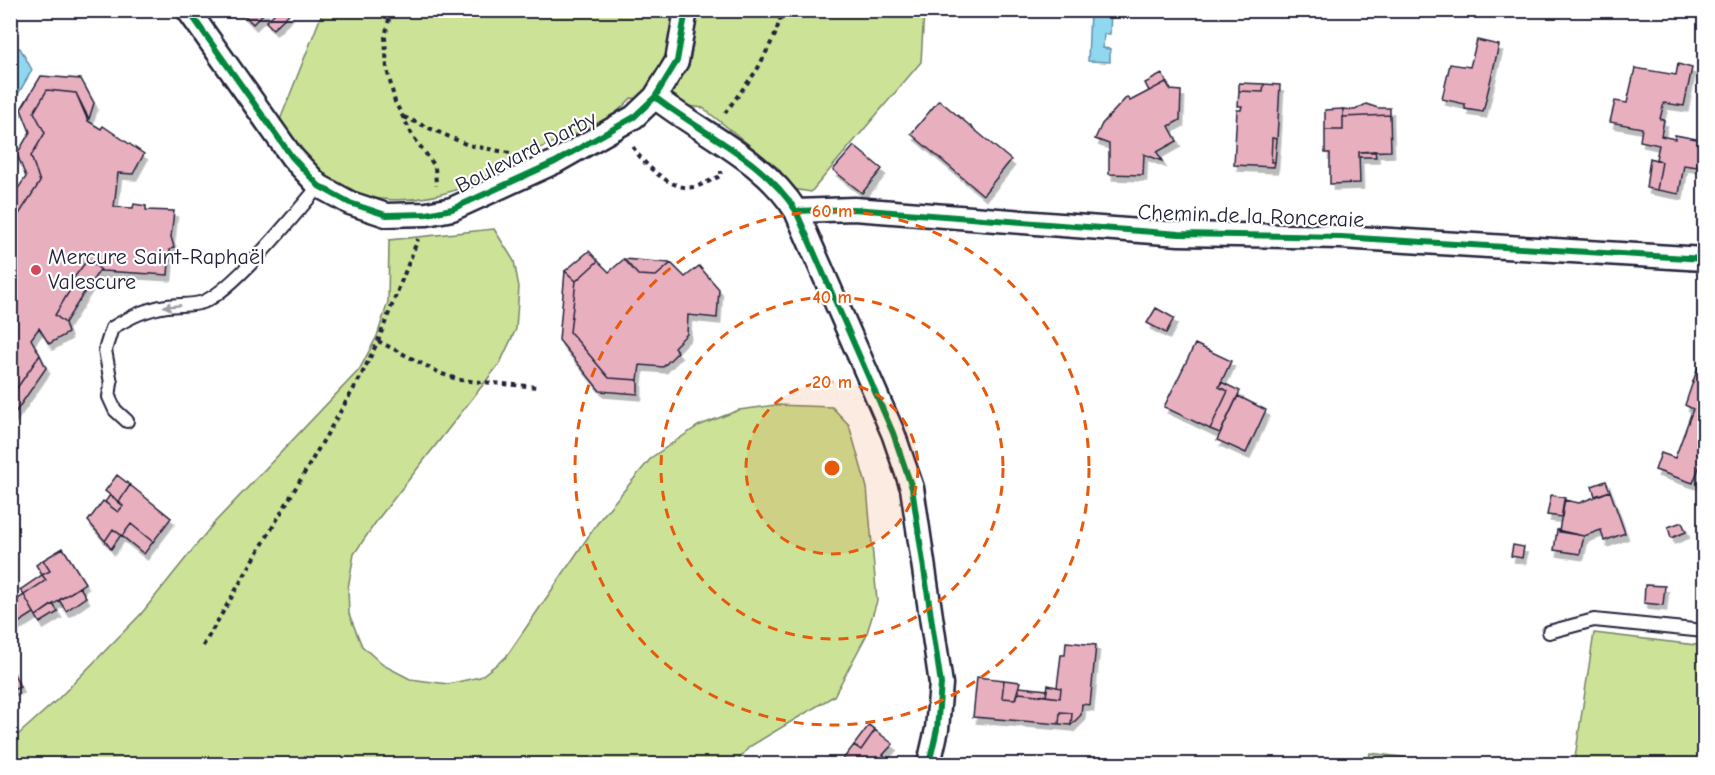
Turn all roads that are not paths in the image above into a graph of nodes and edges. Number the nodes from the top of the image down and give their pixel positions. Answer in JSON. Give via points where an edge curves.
{"nodes":[{"id":1,"x":188,"y":10,"type":"edge"},
{"id":2,"x":686,"y":10,"type":"edge"},
{"id":3,"x":655,"y":97,"type":"junction"},
{"id":4,"x":319,"y":186,"type":"junction"},
{"id":5,"x":796,"y":211,"type":"junction"},
{"id":6,"x":1704,"y":259,"type":"edge"},
{"id":7,"x":127,"y":421,"type":"dead end"},
{"id":8,"x":1704,"y":631,"type":"edge"},
{"id":9,"x":1549,"y":632,"type":"dead end"},
{"id":10,"x":929,"y":765,"type":"edge"}],
"edges":[{"from":1,"to":4,"type":"street","name":"Boulevard Darby","via":[[292,157]]},
{"from":2,"to":3,"type":"street","name":"Boulevard Darby","via":[[676,61]]},
{"from":3,"to":4,"type":"street","name":"Boulevard Darby","via":[[634,117],[555,162],[452,209],[386,215],[350,203]]},
{"from":3,"to":5,"type":"street","via":[[768,175]]},
{"from":4,"to":7,"type":"lane","one_way":true,"via":[[214,297],[201,303],[139,312],[112,328],[105,350],[111,383],[109,397]]},
{"from":5,"to":6,"type":"street","name":"Chemin de la Ronceraie","via":[[854,209],[1179,234],[1341,237]]},
{"from":5,"to":10,"type":"street","via":[[893,433],[912,488],[941,684]]},
{"from":8,"to":9,"type":"lane","via":[[1594,620]]}]}
